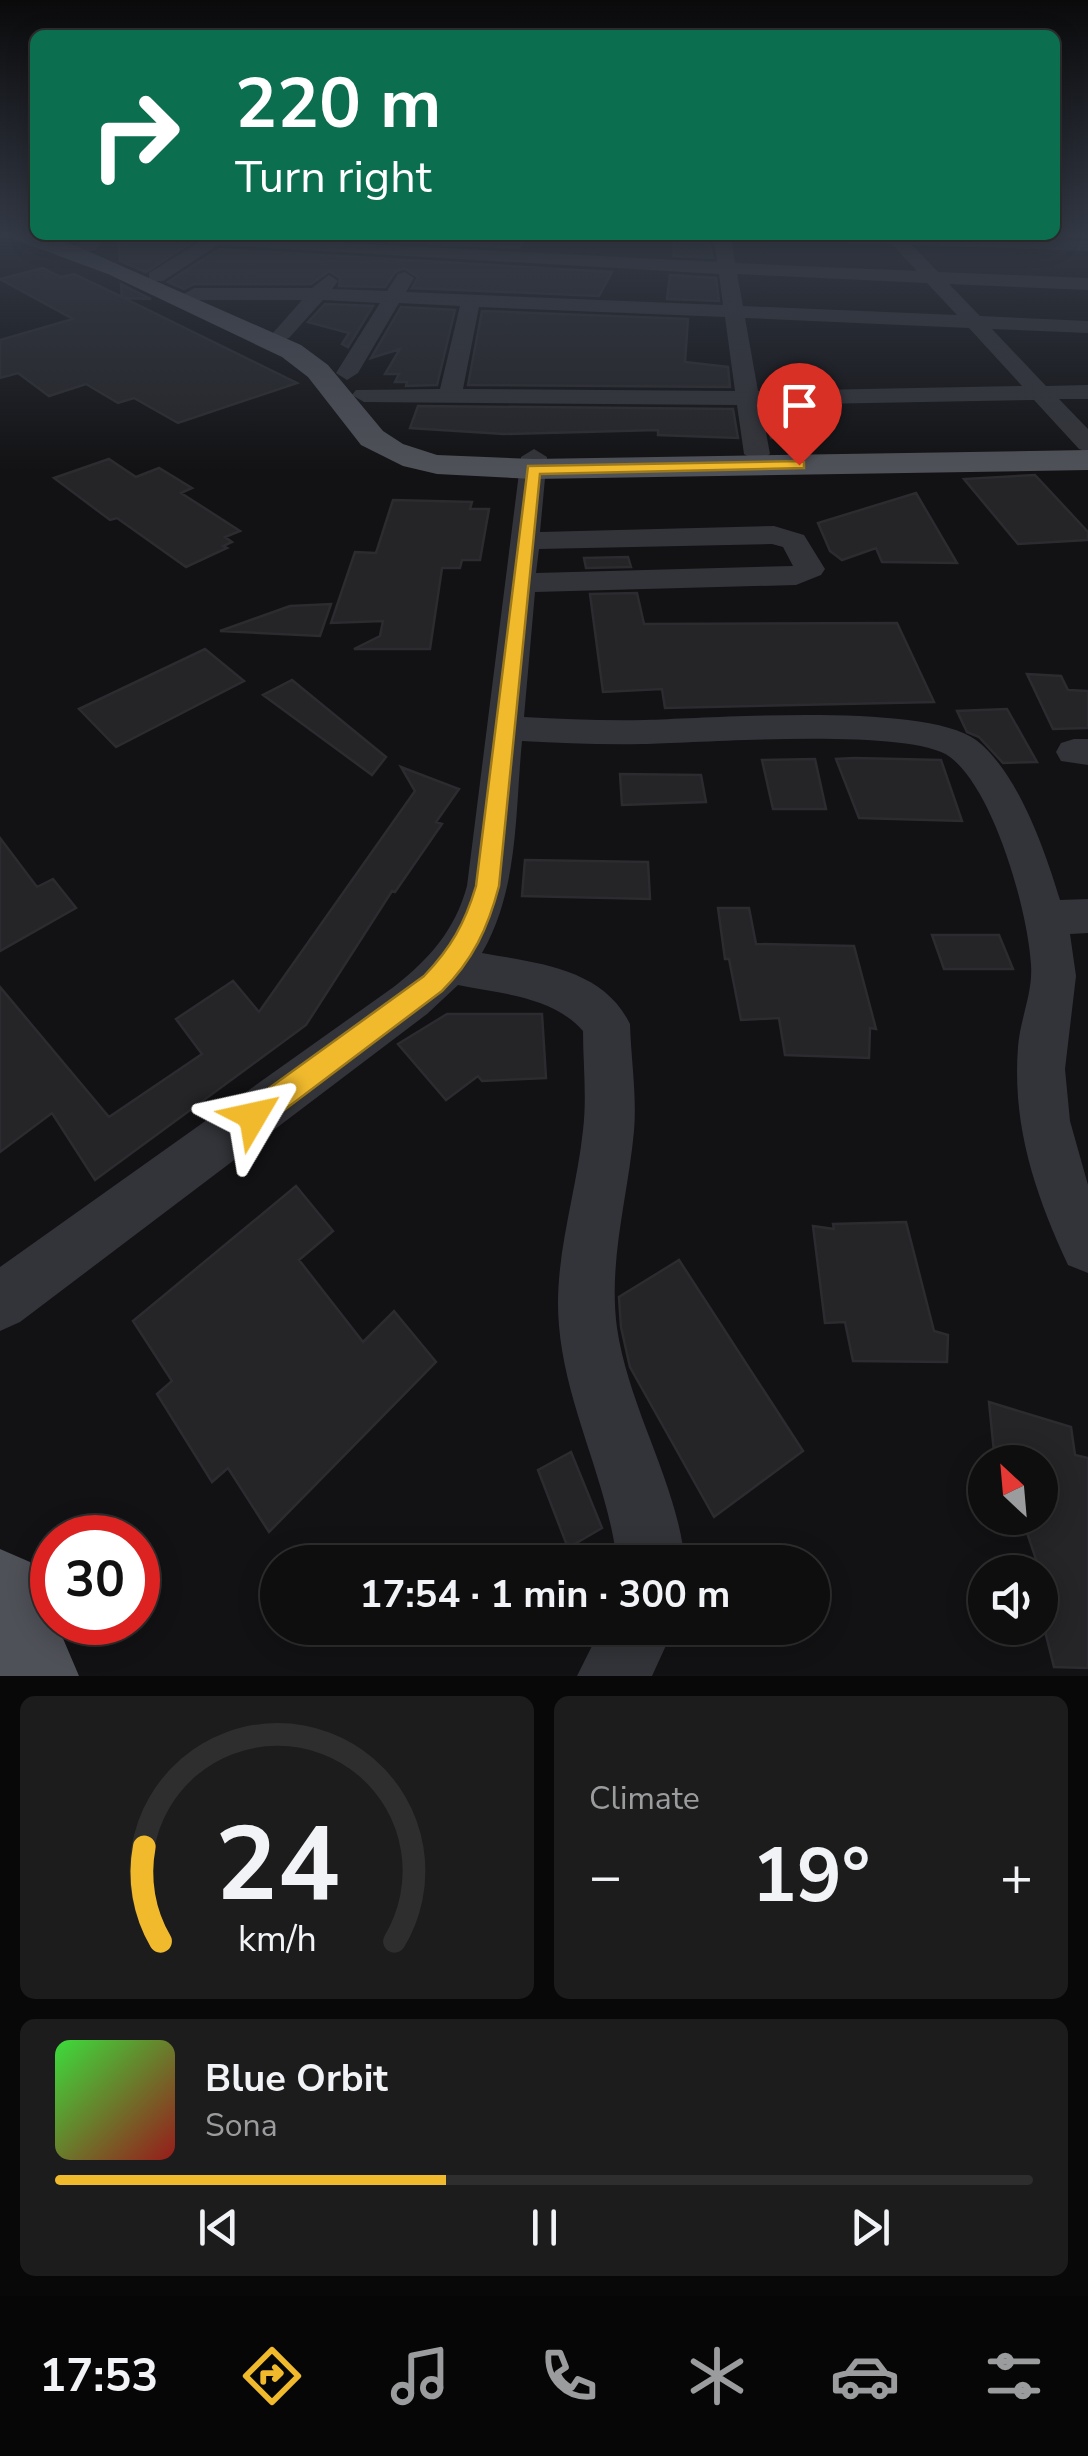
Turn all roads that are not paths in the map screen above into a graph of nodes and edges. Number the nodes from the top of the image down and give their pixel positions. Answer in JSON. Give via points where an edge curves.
{"nodes":[{"id":1,"x":222,"y":314,"type":"edge"},
{"id":2,"x":235,"y":314,"type":"edge"},
{"id":3,"x":299,"y":314,"type":"edge"},
{"id":4,"x":386,"y":314,"type":"edge"},
{"id":5,"x":469,"y":314,"type":"edge"},
{"id":6,"x":734,"y":314,"type":"edge"},
{"id":7,"x":782,"y":314,"type":"edge"},
{"id":8,"x":967,"y":314,"type":"edge"},
{"id":9,"x":975,"y":323,"type":"junction"},
{"id":10,"x":1088,"y":327,"type":"edge"},
{"id":11,"x":282,"y":334,"type":"junction"},
{"id":12,"x":356,"y":384,"type":"junction"},
{"id":13,"x":1088,"y":392,"type":"edge"},
{"id":14,"x":1044,"y":394,"type":"junction"},
{"id":15,"x":450,"y":397,"type":"junction"},
{"id":16,"x":745,"y":398,"type":"junction"},
{"id":17,"x":1088,"y":446,"type":"edge"},
{"id":18,"x":757,"y":454,"type":"junction"},
{"id":19,"x":1088,"y":460,"type":"edge"},
{"id":20,"x":534,"y":463,"type":"junction"},
{"id":21,"x":522,"y":562,"type":"junction"},
{"id":22,"x":506,"y":728,"type":"junction"},
{"id":23,"x":1067,"y":917,"type":"edge"},
{"id":24,"x":451,"y":965,"type":"junction"},
{"id":25,"x":1088,"y":1245,"type":"edge"},
{"id":26,"x":0,"y":1302,"type":"edge"},
{"id":27,"x":649,"y":1545,"type":"edge"},
{"id":28,"x":0,"y":1592,"type":"edge"},
{"id":29,"x":630,"y":1645,"type":"edge"},
{"id":30,"x":34,"y":1676,"type":"edge"},
{"id":31,"x":613,"y":1676,"type":"edge"}],
"edges":[{"from":1,"to":20,"type":"main road","via":[[304,358],[382,446],[446,465]]},
{"from":2,"to":11,"type":"main road"},
{"from":3,"to":11,"type":"street"},
{"from":4,"to":12,"type":"street"},
{"from":5,"to":15,"type":"street"},
{"from":6,"to":16,"type":"street"},
{"from":7,"to":9,"type":"street"},
{"from":8,"to":9,"type":"street"},
{"from":9,"to":10,"type":"street"},
{"from":9,"to":14,"type":"street"},
{"from":11,"to":12,"type":"main road","via":[[336,362]]},
{"from":12,"to":15,"type":"street"},
{"from":12,"to":20,"type":"main road","via":[[389,427],[423,445]]},
{"from":13,"to":14,"type":"street"},
{"from":14,"to":16,"type":"street"},
{"from":14,"to":17,"type":"street"},
{"from":15,"to":16,"type":"street"},
{"from":16,"to":18,"type":"street"},
{"from":17,"to":18,"type":"main road"},
{"from":18,"to":20,"type":"main road"},
{"from":19,"to":20,"type":"main road"},
{"from":20,"to":21,"type":"street"},
{"from":21,"to":21,"type":"street","via":[[774,534],[794,541],[810,569],[796,576]]},
{"from":21,"to":22,"type":"street"},
{"from":22,"to":23,"type":"street","via":[[800,729],[946,740],[974,758],[1025,857]]},
{"from":22,"to":24,"type":"street","via":[[483,907]]},
{"from":23,"to":25,"type":"street","via":[[1042,1036],[1043,1121],[1061,1192]]},
{"from":24,"to":26,"type":"street"},
{"from":24,"to":27,"type":"street","via":[[554,986],[585,1001],[606,1024],[609,1128],[585,1273],[588,1329]]},
{"from":28,"to":30,"type":"main road"},
{"from":29,"to":31,"type":"street"}]}
